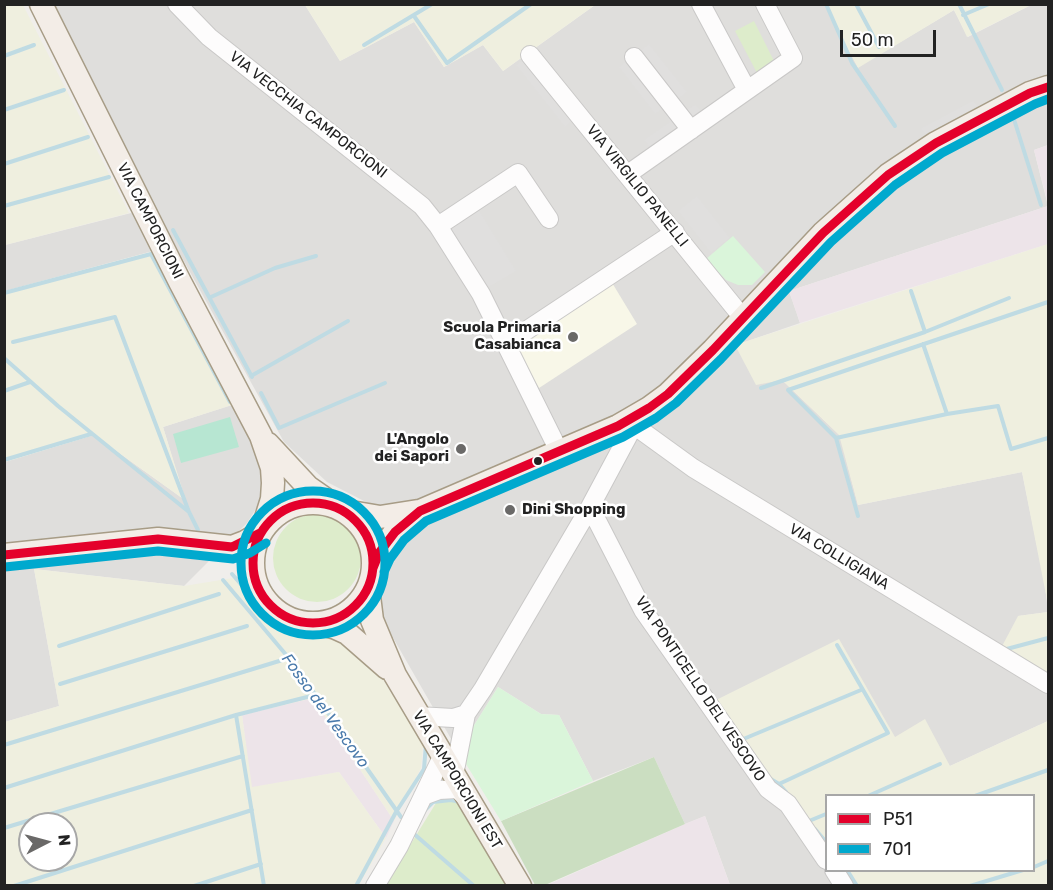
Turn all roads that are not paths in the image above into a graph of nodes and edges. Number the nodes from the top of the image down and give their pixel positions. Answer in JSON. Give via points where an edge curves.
{"nodes":[{"id":1,"x":41,"y":4,"type":"edge"},
{"id":2,"x":177,"y":4,"type":"edge"},
{"id":3,"x":701,"y":4,"type":"edge"},
{"id":4,"x":765,"y":4,"type":"edge"},
{"id":5,"x":530,"y":55,"type":"dead end"},
{"id":6,"x":634,"y":57,"type":"dead end"},
{"id":7,"x":1048,"y":87,"type":"edge"},
{"id":8,"x":747,"y":90,"type":"junction"},
{"id":9,"x":690,"y":130,"type":"junction"},
{"id":10,"x":628,"y":174,"type":"junction"},
{"id":11,"x":549,"y":219,"type":"dead end"},
{"id":12,"x":438,"y":226,"type":"junction"},
{"id":13,"x":675,"y":232,"type":"junction"},
{"id":14,"x":743,"y":318,"type":"junction"},
{"id":15,"x":506,"y":344,"type":"junction"},
{"id":16,"x":631,"y":423,"type":"junction"},
{"id":17,"x":261,"y":436,"type":"junction"},
{"id":18,"x":559,"y":451,"type":"junction"},
{"id":19,"x":590,"y":507,"type":"junction"},
{"id":20,"x":341,"y":509,"type":"junction"},
{"id":21,"x":420,"y":511,"type":"junction"},
{"id":22,"x":261,"y":532,"type":"junction"},
{"id":23,"x":200,"y":543,"type":"junction"},
{"id":24,"x":4,"y":555,"type":"edge"},
{"id":25,"x":371,"y":578,"type":"junction"},
{"id":26,"x":256,"y":581,"type":"junction"},
{"id":27,"x":318,"y":623,"type":"junction"},
{"id":28,"x":395,"y":675,"type":"junction"},
{"id":29,"x":1048,"y":684,"type":"edge"},
{"id":30,"x":466,"y":714,"type":"junction"},
{"id":31,"x":418,"y":716,"type":"junction"},
{"id":32,"x":448,"y":766,"type":"junction"},
{"id":33,"x":423,"y":796,"type":"junction"},
{"id":34,"x":470,"y":801,"type":"junction"},
{"id":35,"x":825,"y":859,"type":"edge"},
{"id":36,"x":835,"y":872,"type":"edge"},
{"id":37,"x":375,"y":885,"type":"edge"},
{"id":38,"x":520,"y":885,"type":"edge"},
{"id":39,"x":844,"y":885,"type":"edge"}],
"edges":[{"from":1,"to":17,"type":"main road","name":"VIA CAMPORCIONI"},
{"from":2,"to":12,"type":"street","name":"VIA VECCHIA CAMPORCIONI","via":[[209,37],[422,206]]},
{"from":3,"to":8,"type":"street"},
{"from":4,"to":8,"type":"street","via":[[793,58]]},
{"from":5,"to":10,"type":"street","name":"VIA VIRGILIO PANELLI"},
{"from":6,"to":9,"type":"street"},
{"from":7,"to":14,"type":"main road","via":[[936,143],[893,171],[823,233]]},
{"from":8,"to":9,"type":"street"},
{"from":9,"to":10,"type":"street"},
{"from":10,"to":13,"type":"street","name":"VIA VIRGILIO PANELLI"},
{"from":11,"to":12,"type":"street","via":[[518,173]]},
{"from":12,"to":15,"type":"street","name":"VIA VECCHIA CAMPORCIONI","via":[[481,294]]},
{"from":13,"to":14,"type":"street","name":"VIA VIRGILIO PANELLI"},
{"from":13,"to":15,"type":"street"},
{"from":14,"to":16,"type":"main road","via":[[668,394]]},
{"from":15,"to":18,"type":"street","name":"VIA VECCHIA CAMPORCIONI"},
{"from":16,"to":18,"type":"main road"},
{"from":16,"to":19,"type":"street"},
{"from":16,"to":29,"type":"street","name":"VIA COLLIGIANA","via":[[693,468]]},
{"from":17,"to":20,"type":"main road","via":[[304,482]]},
{"from":17,"to":22,"type":"main road","via":[[273,483],[270,508]]},
{"from":18,"to":21,"type":"main road"},
{"from":19,"to":30,"type":"street"},
{"from":19,"to":35,"type":"street","name":"VIA PONTICELLO DEL VESCOVO","via":[[644,610],[768,789],[788,804]]},
{"from":20,"to":21,"type":"main road","via":[[380,516]]},
{"from":20,"to":22,"type":"main road","via":[[315,502],[296,504],[279,512]]},
{"from":20,"to":25,"type":"main road","via":[[368,536],[373,554]]},
{"from":21,"to":25,"type":"main road","via":[[395,532],[379,553]]},
{"from":22,"to":23,"type":"main road","via":[[232,547]]},
{"from":22,"to":26,"type":"main road","via":[[252,562]]},
{"from":23,"to":24,"type":"main road","via":[[138,540]]},
{"from":23,"to":26,"type":"main road"},
{"from":25,"to":27,"type":"main road","via":[[362,599],[348,612]]},
{"from":25,"to":28,"type":"main road","via":[[372,620]]},
{"from":26,"to":27,"type":"main road","via":[[277,612],[294,620]]},
{"from":27,"to":28,"type":"main road","via":[[355,639]]},
{"from":28,"to":31,"type":"main road","name":"VIA CAMPORCIONI EST"},
{"from":30,"to":31,"type":"street","via":[[453,718]]},
{"from":30,"to":32,"type":"street"},
{"from":31,"to":32,"type":"main road","name":"VIA CAMPORCIONI EST"},
{"from":32,"to":33,"type":"street"},
{"from":32,"to":34,"type":"main road","name":"VIA CAMPORCIONI EST"},
{"from":33,"to":34,"type":"street","via":[[457,789]]},
{"from":33,"to":37,"type":"street"},
{"from":34,"to":38,"type":"main road","name":"VIA CAMPORCIONI EST"},
{"from":36,"to":39,"type":"street"}]}
